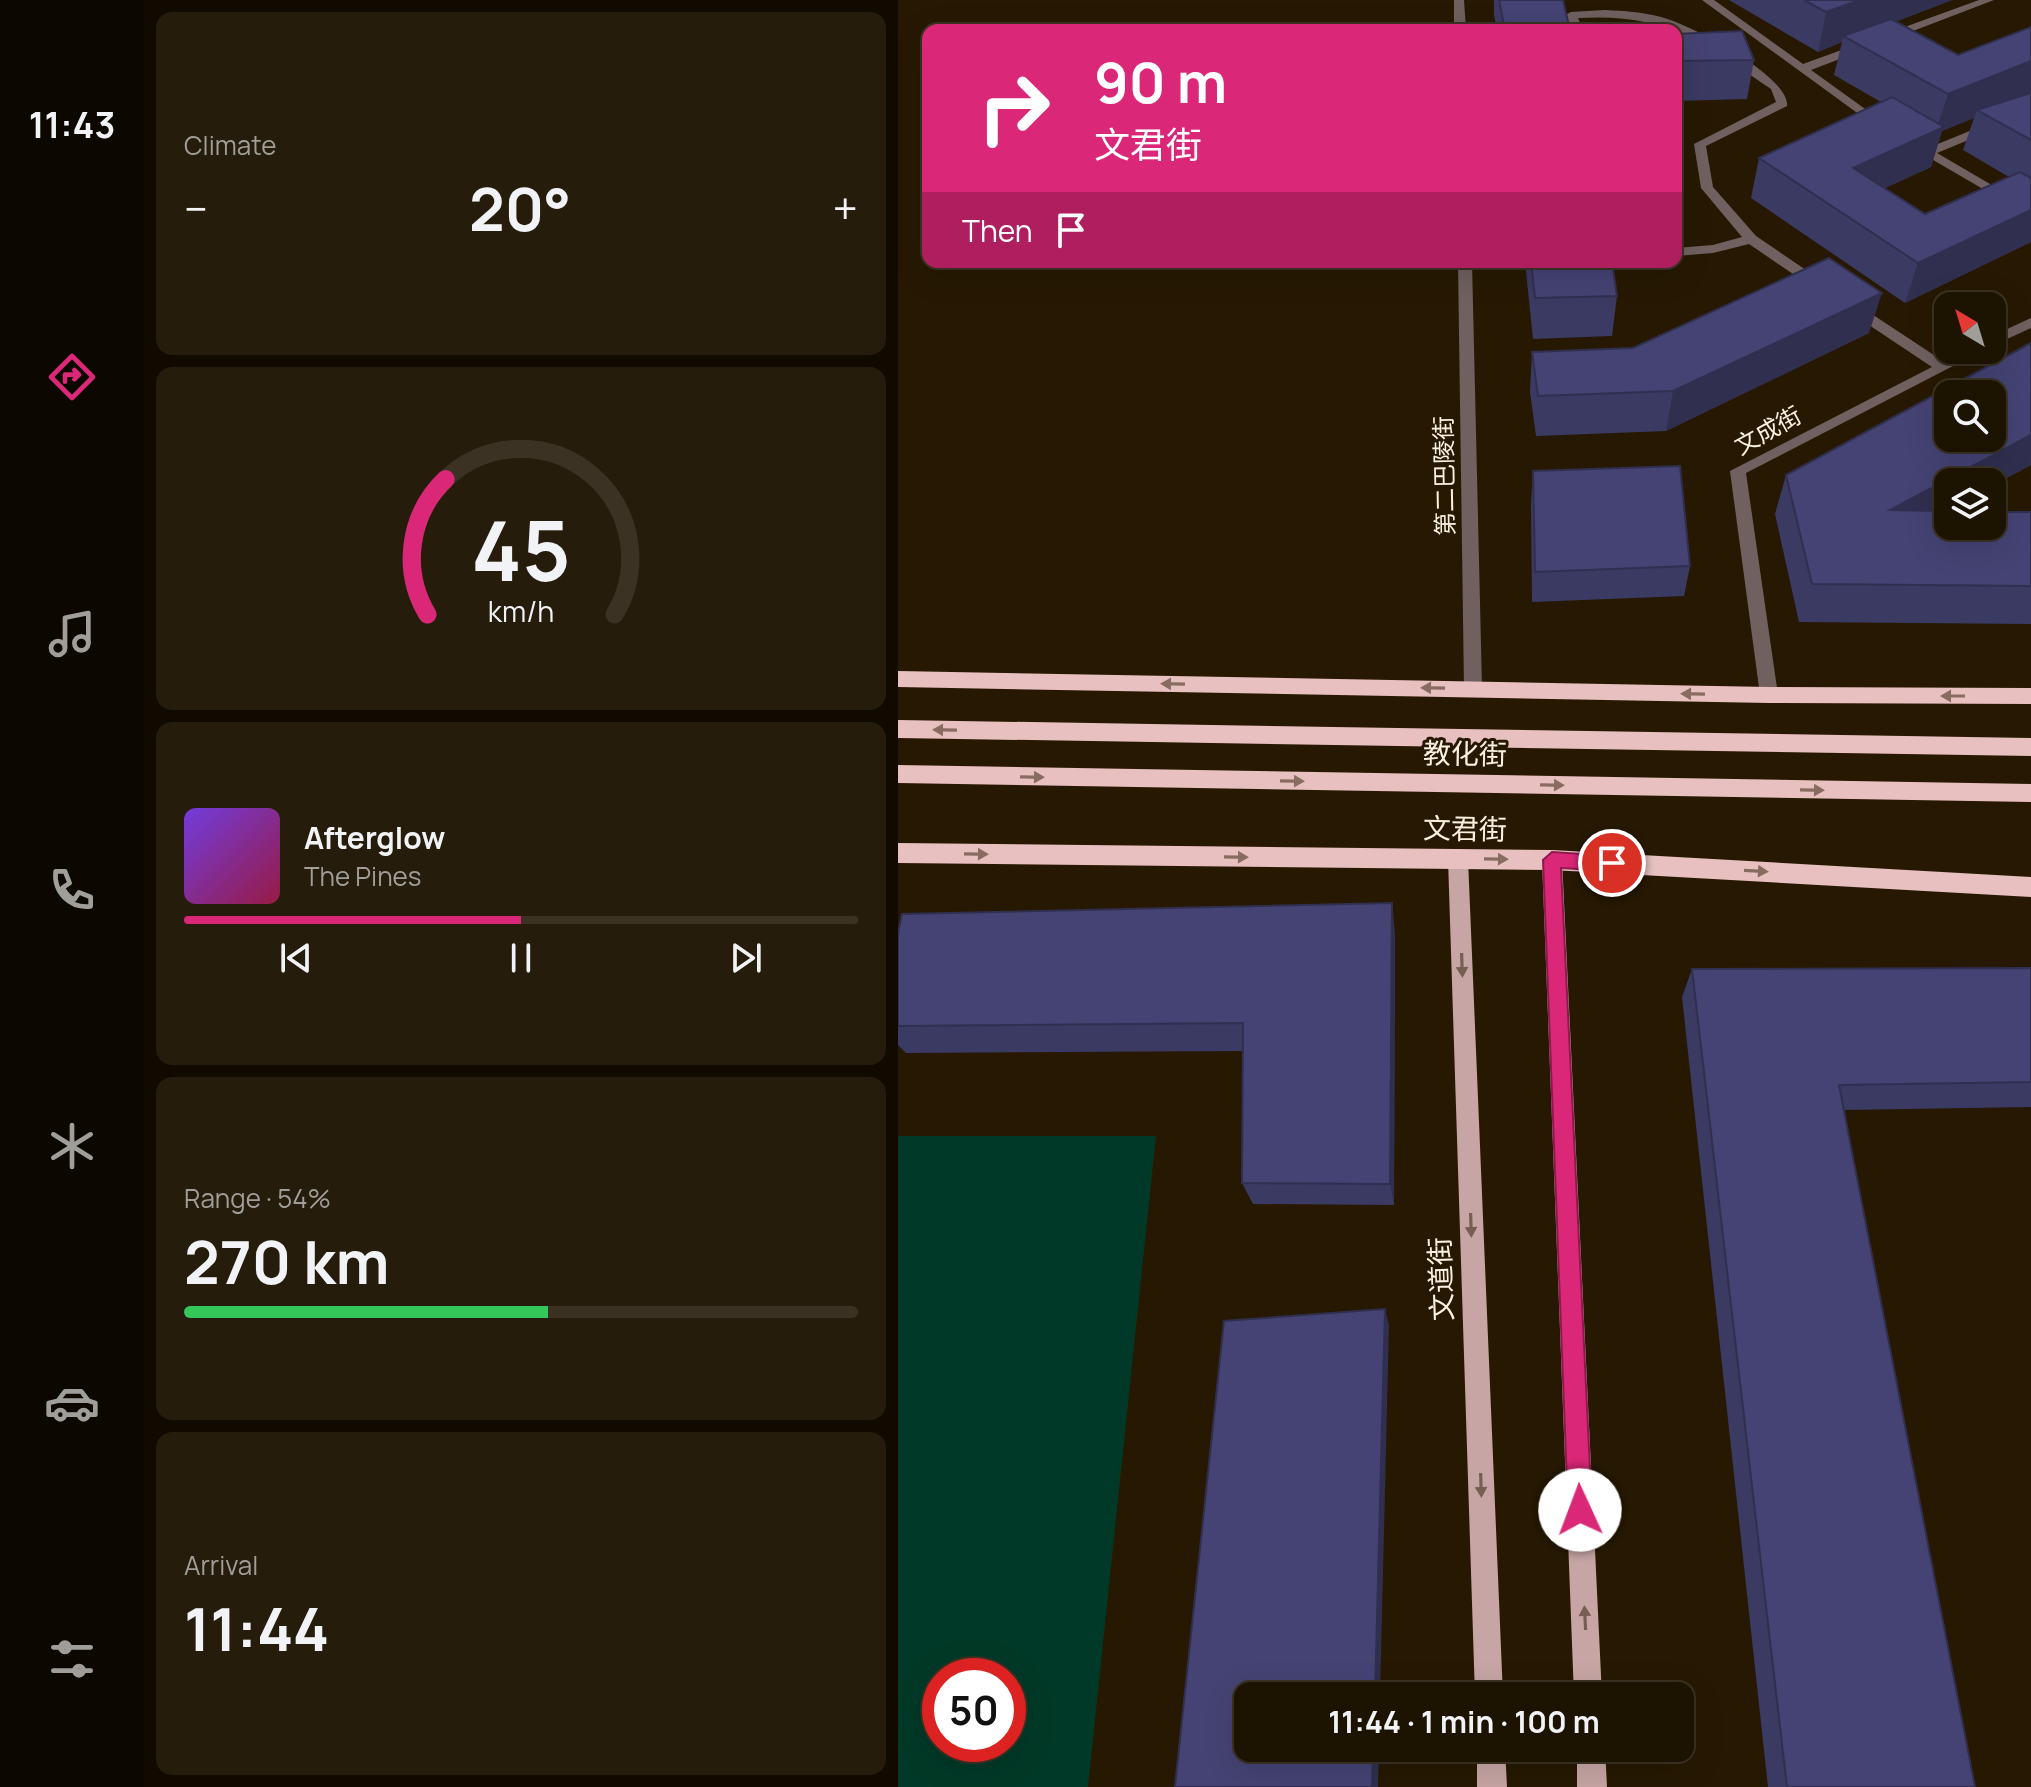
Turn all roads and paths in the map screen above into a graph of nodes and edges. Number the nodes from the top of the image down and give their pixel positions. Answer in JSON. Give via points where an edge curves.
{"nodes":[{"id":1,"x":1459,"y":0,"type":"edge"},
{"id":2,"x":1707,"y":0,"type":"edge"},
{"id":3,"x":1989,"y":0,"type":"edge"},
{"id":4,"x":1460,"y":24,"type":"edge"},
{"id":5,"x":1575,"y":24,"type":"edge"},
{"id":6,"x":1678,"y":24,"type":"edge"},
{"id":7,"x":1682,"y":25,"type":"edge"},
{"id":8,"x":1734,"y":59,"type":"junction"},
{"id":9,"x":1705,"y":61,"type":"edge"},
{"id":10,"x":1802,"y":69,"type":"junction"},
{"id":11,"x":2031,"y":110,"type":"edge"},
{"id":12,"x":1927,"y":153,"type":"junction"},
{"id":13,"x":2031,"y":213,"type":"edge"},
{"id":14,"x":1751,"y":239,"type":"junction"},
{"id":15,"x":1682,"y":252,"type":"edge"},
{"id":16,"x":1465,"y":268,"type":"edge"},
{"id":17,"x":1832,"y":293,"type":"edge"},
{"id":18,"x":1844,"y":301,"type":"edge"},
{"id":19,"x":2031,"y":322,"type":"edge"},
{"id":20,"x":2006,"y":335,"type":"edge"},
{"id":21,"x":1951,"y":364,"type":"edge"},
{"id":22,"x":1943,"y":368,"type":"junction"},
{"id":23,"x":898,"y":679,"type":"edge"},
{"id":24,"x":1473,"y":688,"type":"junction"},
{"id":25,"x":1769,"y":695,"type":"junction"},
{"id":26,"x":2031,"y":696,"type":"edge"},
{"id":27,"x":898,"y":729,"type":"edge"},
{"id":28,"x":2031,"y":747,"type":"edge"},
{"id":29,"x":898,"y":774,"type":"edge"},
{"id":30,"x":2031,"y":793,"type":"edge"},
{"id":31,"x":898,"y":853,"type":"edge"},
{"id":32,"x":1458,"y":859,"type":"junction"},
{"id":33,"x":1552,"y":860,"type":"junction"},
{"id":34,"x":2031,"y":887,"type":"edge"},
{"id":35,"x":1488,"y":1682,"type":"edge"},
{"id":36,"x":1587,"y":1682,"type":"edge"},
{"id":37,"x":1491,"y":1762,"type":"edge"},
{"id":38,"x":1591,"y":1762,"type":"edge"},
{"id":39,"x":1492,"y":1787,"type":"edge"},
{"id":40,"x":1592,"y":1787,"type":"edge"}],
"edges":[{"from":1,"to":4,"type":"street"},
{"from":2,"to":10,"type":"street"},
{"from":3,"to":10,"type":"street"},
{"from":5,"to":6,"type":"street","via":[[1571,15],[1647,15]]},
{"from":7,"to":8,"type":"street"},
{"from":8,"to":9,"type":"street"},
{"from":8,"to":14,"type":"street","via":[[1776,87],[1783,103],[1700,144],[1707,188]]},
{"from":10,"to":12,"type":"street"},
{"from":11,"to":12,"type":"street"},
{"from":12,"to":13,"type":"street"},
{"from":14,"to":15,"type":"street"},
{"from":14,"to":17,"type":"street","via":[[1800,280]]},
{"from":16,"to":24,"type":"street","name":"第二巴陵街"},
{"from":18,"to":22,"type":"street"},
{"from":19,"to":20,"type":"street"},
{"from":21,"to":22,"type":"street","name":"文成街"},
{"from":22,"to":25,"type":"street","name":"文成街","via":[[1738,471]]},
{"from":24,"to":23,"type":"highway","one_way":true},
{"from":25,"to":24,"type":"highway","one_way":true},
{"from":26,"to":25,"type":"highway","one_way":true},
{"from":28,"to":27,"type":"highway","name":"教化街","one_way":true},
{"from":29,"to":30,"type":"highway","name":"教化街","one_way":true},
{"from":31,"to":32,"type":"highway","name":"文君街","one_way":true},
{"from":32,"to":33,"type":"highway","name":"文君街","one_way":true},
{"from":32,"to":35,"type":"main road","name":"文道街","one_way":true},
{"from":33,"to":34,"type":"highway","name":"文君街","one_way":true},
{"from":36,"to":33,"type":"main road","one_way":true},
{"from":37,"to":39,"type":"main road"},
{"from":38,"to":40,"type":"main road"}]}
